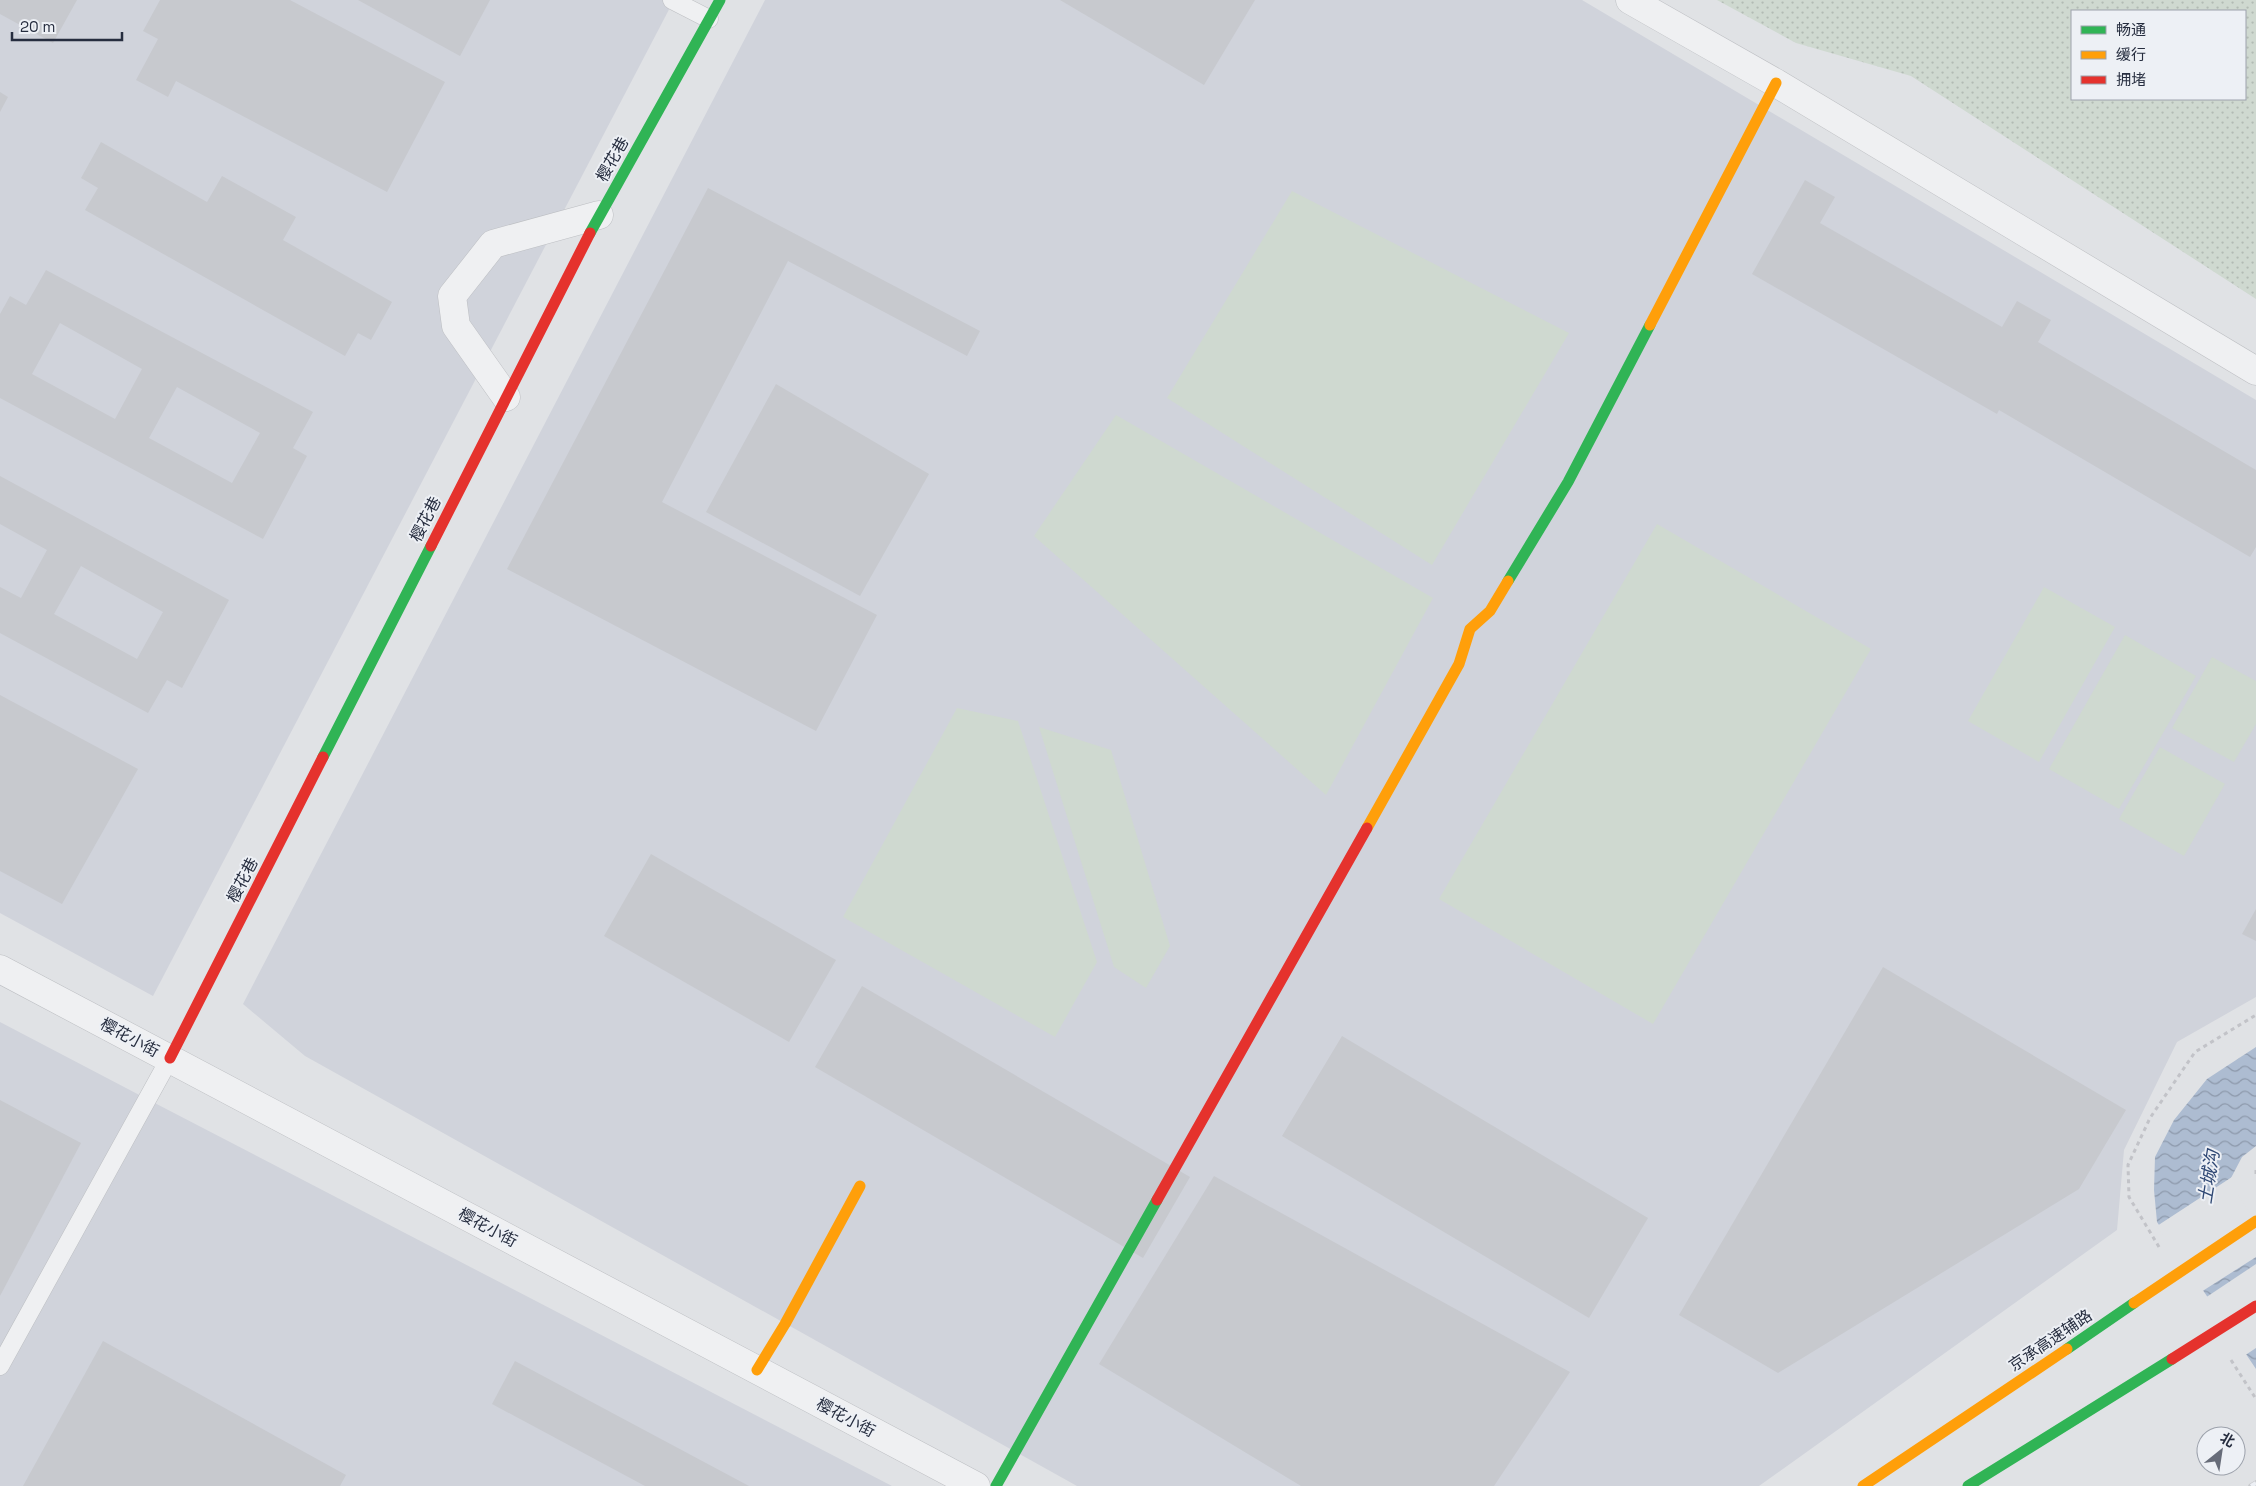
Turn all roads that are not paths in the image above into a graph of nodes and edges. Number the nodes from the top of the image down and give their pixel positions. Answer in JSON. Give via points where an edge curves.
{"nodes":[{"id":1,"x":672,"y":0,"type":"edge"},
{"id":2,"x":720,"y":0,"type":"edge"},
{"id":3,"x":1630,"y":0,"type":"edge"},
{"id":4,"x":709,"y":19,"type":"junction"},
{"id":5,"x":1776,"y":83,"type":"junction"},
{"id":6,"x":599,"y":215,"type":"junction"},
{"id":7,"x":2256,"y":371,"type":"edge"},
{"id":8,"x":506,"y":397,"type":"junction"},
{"id":9,"x":0,"y":969,"type":"edge"},
{"id":10,"x":170,"y":1058,"type":"junction"},
{"id":11,"x":860,"y":1186,"type":"dead end"},
{"id":12,"x":2256,"y":1221,"type":"edge"},
{"id":13,"x":2256,"y":1306,"type":"edge"},
{"id":14,"x":0,"y":1366,"type":"edge"},
{"id":15,"x":757,"y":1370,"type":"junction"},
{"id":16,"x":976,"y":1486,"type":"edge"},
{"id":17,"x":996,"y":1486,"type":"edge"},
{"id":18,"x":1863,"y":1486,"type":"edge"},
{"id":19,"x":1968,"y":1486,"type":"edge"}],
"edges":[{"from":1,"to":4,"type":"lane"},
{"from":2,"to":4,"type":"main road","name":"樱花巷"},
{"from":3,"to":5,"type":"street"},
{"from":4,"to":6,"type":"main road","name":"樱花巷"},
{"from":5,"to":7,"type":"street"},
{"from":5,"to":17,"type":"main road","via":[[1568,482],[1490,611],[1470,629],[1459,664]]},
{"from":6,"to":8,"type":"main road","name":"樱花巷"},
{"from":6,"to":8,"type":"street","via":[[493,244],[452,296],[456,326]]},
{"from":8,"to":10,"type":"main road","name":"樱花巷"},
{"from":9,"to":10,"type":"street","name":"樱花小街"},
{"from":10,"to":14,"type":"lane"},
{"from":10,"to":15,"type":"street","name":"樱花小街"},
{"from":11,"to":15,"type":"main road"},
{"from":12,"to":18,"type":"main road","name":"京承高速辅路","bridge":true},
{"from":13,"to":19,"type":"main road","bridge":true},
{"from":15,"to":16,"type":"street","name":"樱花小街"}]}
